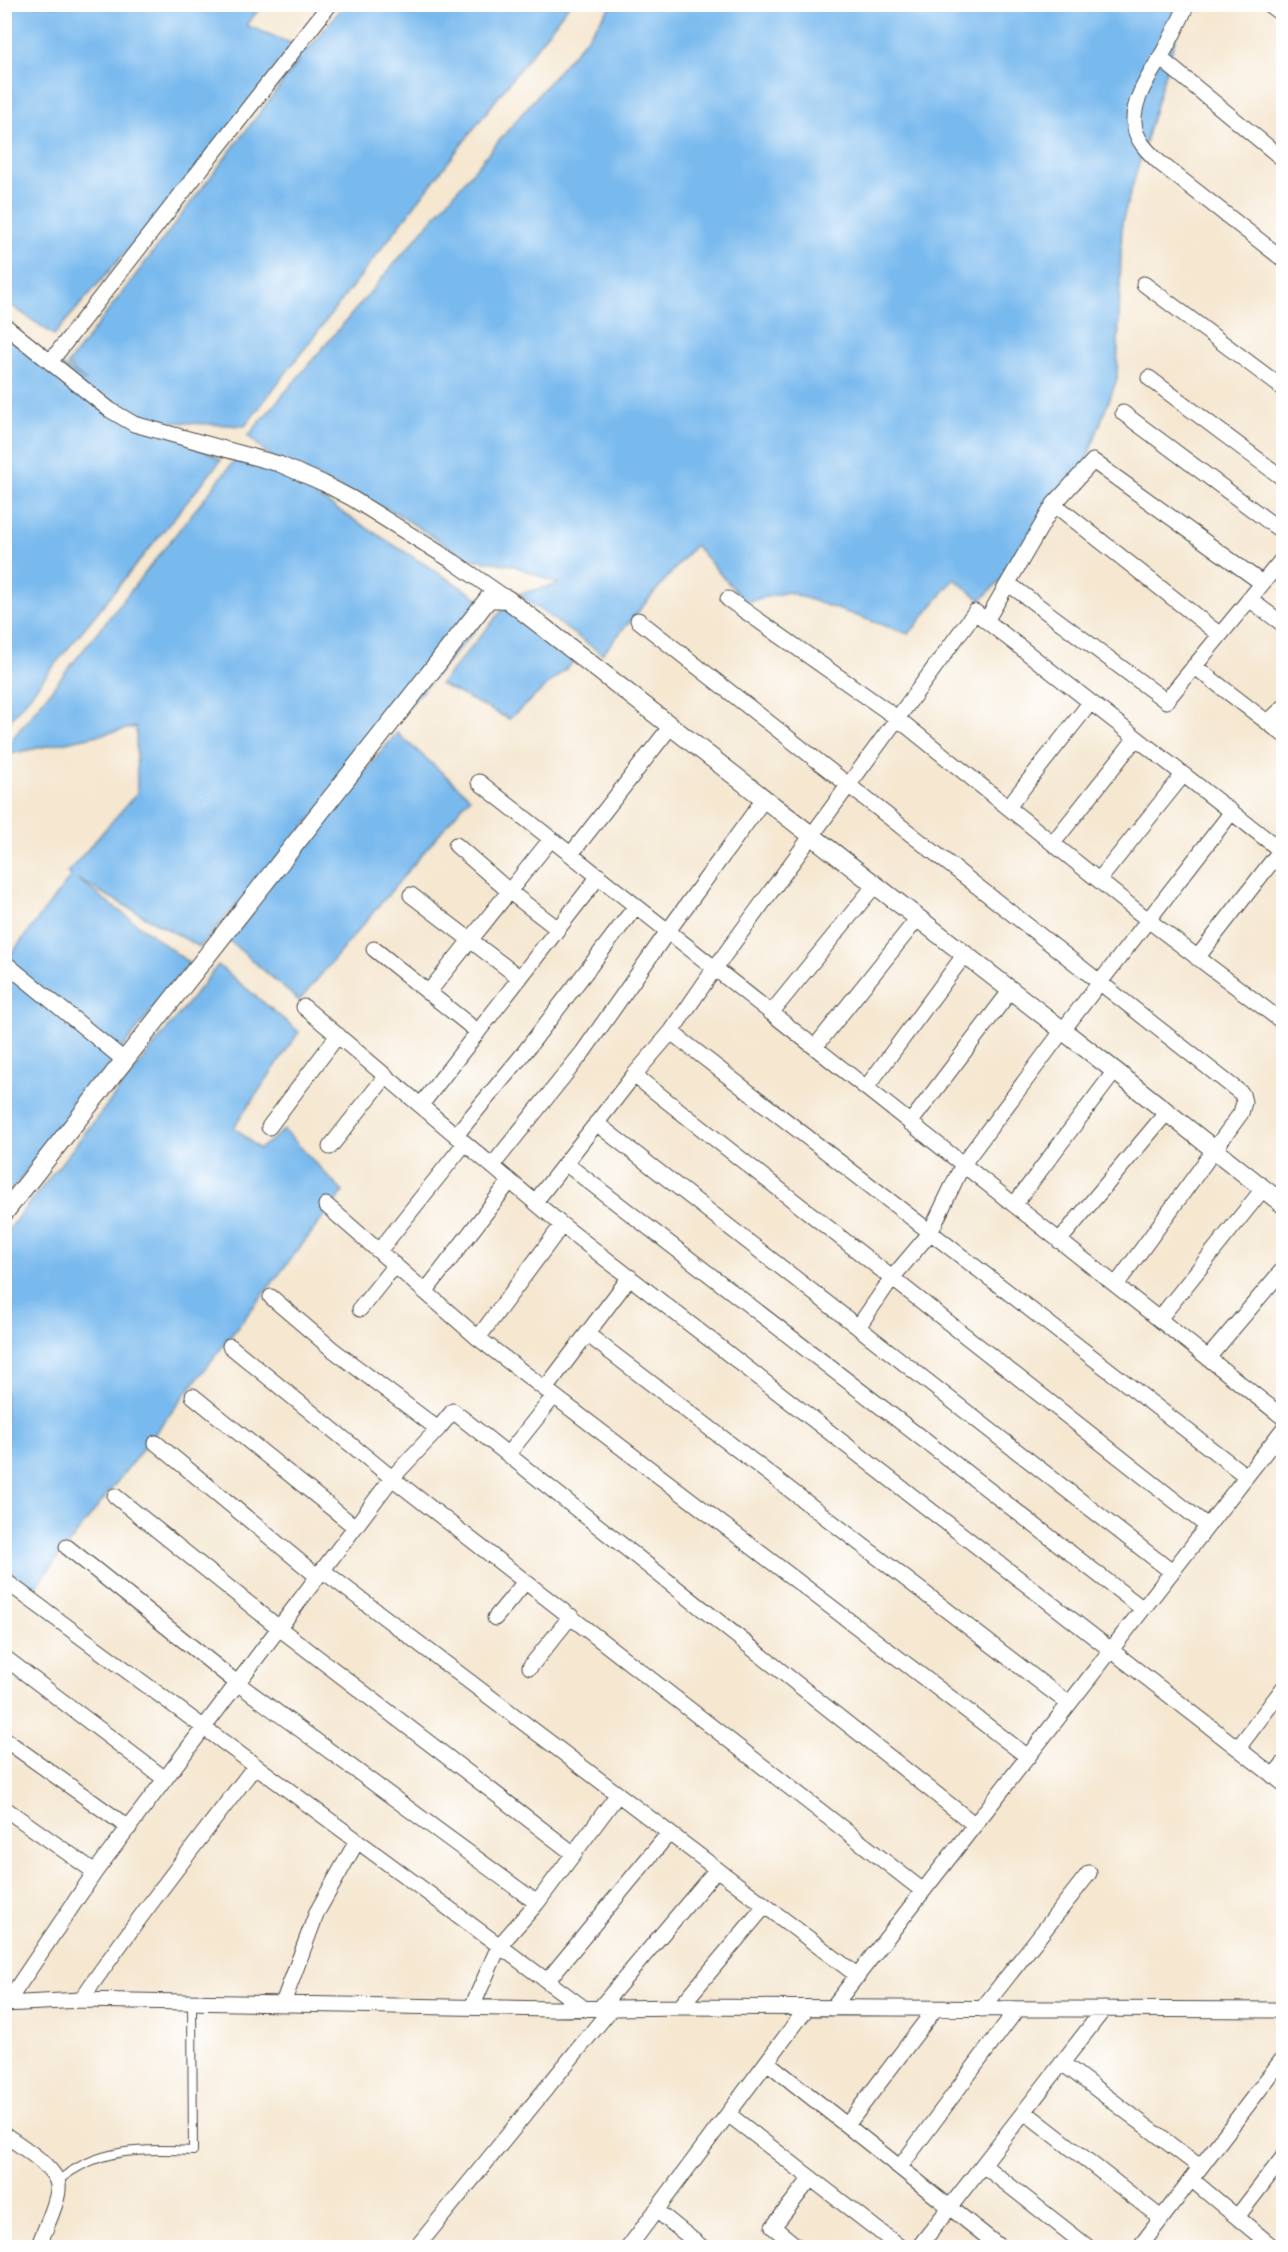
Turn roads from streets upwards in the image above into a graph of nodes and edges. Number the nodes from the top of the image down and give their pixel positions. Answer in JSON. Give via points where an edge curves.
{"nodes":[{"id":1,"x":330,"y":4,"type":"edge"},
{"id":2,"x":1187,"y":4,"type":"edge"},
{"id":3,"x":1268,"y":4,"type":"edge"},
{"id":4,"x":1284,"y":16,"type":"edge"},
{"id":5,"x":1160,"y":58,"type":"junction"},
{"id":6,"x":1284,"y":160,"type":"edge"},
{"id":7,"x":1284,"y":260,"type":"edge"},
{"id":8,"x":1144,"y":284,"type":"dead end"},
{"id":9,"x":4,"y":325,"type":"edge"},
{"id":10,"x":50,"y":363,"type":"junction"},
{"id":11,"x":1149,"y":378,"type":"dead end"},
{"id":12,"x":1284,"y":389,"type":"edge"},
{"id":13,"x":1123,"y":413,"type":"dead end"},
{"id":14,"x":1284,"y":479,"type":"edge"},
{"id":15,"x":1054,"y":504,"type":"junction"},
{"id":16,"x":1284,"y":533,"type":"edge"},
{"id":17,"x":1283,"y":559,"type":"edge"},
{"id":18,"x":1262,"y":583,"type":"junction"},
{"id":19,"x":1009,"y":584,"type":"junction"},
{"id":20,"x":728,"y":598,"type":"dead end"},
{"id":21,"x":507,"y":599,"type":"junction"},
{"id":22,"x":1249,"y":599,"type":"junction"},
{"id":23,"x":638,"y":620,"type":"dead end"},
{"id":24,"x":986,"y":621,"type":"junction"},
{"id":25,"x":1284,"y":625,"type":"edge"},
{"id":26,"x":1220,"y":634,"type":"junction"},
{"id":27,"x":1194,"y":666,"type":"junction"},
{"id":28,"x":1090,"y":703,"type":"junction"},
{"id":29,"x":1284,"y":707,"type":"edge"},
{"id":30,"x":897,"y":718,"type":"junction"},
{"id":31,"x":1268,"y":722,"type":"junction"},
{"id":32,"x":671,"y":726,"type":"junction"},
{"id":33,"x":1284,"y":735,"type":"edge"},
{"id":34,"x":1136,"y":738,"type":"junction"},
{"id":35,"x":1183,"y":775,"type":"junction"},
{"id":36,"x":479,"y":782,"type":"dead end"},
{"id":37,"x":849,"y":784,"type":"junction"},
{"id":38,"x":764,"y":799,"type":"junction"},
{"id":39,"x":1008,"y":807,"type":"junction"},
{"id":40,"x":1231,"y":813,"type":"junction"},
{"id":41,"x":812,"y":836,"type":"junction"},
{"id":42,"x":551,"y":839,"type":"junction"},
{"id":43,"x":1053,"y":843,"type":"junction"},
{"id":44,"x":456,"y":845,"type":"dead end"},
{"id":45,"x":1282,"y":852,"type":"edge"},
{"id":46,"x":571,"y":854,"type":"junction"},
{"id":47,"x":599,"y":876,"type":"junction"},
{"id":48,"x":1099,"y":880,"type":"junction"},
{"id":49,"x":875,"y":885,"type":"junction"},
{"id":50,"x":510,"y":892,"type":"junction"},
{"id":51,"x":411,"y":895,"type":"dead end"},
{"id":52,"x":636,"y":906,"type":"junction"},
{"id":53,"x":918,"y":918,"type":"junction"},
{"id":54,"x":1148,"y":920,"type":"junction"},
{"id":55,"x":558,"y":929,"type":"junction"},
{"id":56,"x":668,"y":931,"type":"junction"},
{"id":57,"x":471,"y":940,"type":"junction"},
{"id":58,"x":374,"y":949,"type":"dead end"},
{"id":59,"x":965,"y":954,"type":"junction"},
{"id":60,"x":1197,"y":958,"type":"junction"},
{"id":61,"x":4,"y":962,"type":"edge"},
{"id":62,"x":715,"y":968,"type":"junction"},
{"id":63,"x":520,"y":978,"type":"junction"},
{"id":64,"x":1099,"y":982,"type":"junction"},
{"id":65,"x":1011,"y":990,"type":"junction"},
{"id":66,"x":428,"y":993,"type":"junction"},
{"id":67,"x":304,"y":1007,"type":"dead end"},
{"id":68,"x":771,"y":1013,"type":"junction"},
{"id":69,"x":1284,"y":1023,"type":"edge"},
{"id":70,"x":1063,"y":1030,"type":"junction"},
{"id":71,"x":478,"y":1032,"type":"junction"},
{"id":72,"x":671,"y":1032,"type":"junction"},
{"id":73,"x":338,"y":1035,"type":"junction"},
{"id":74,"x":815,"y":1047,"type":"junction"},
{"id":75,"x":124,"y":1060,"type":"junction"},
{"id":76,"x":1115,"y":1071,"type":"junction"},
{"id":77,"x":634,"y":1075,"type":"junction"},
{"id":78,"x":386,"y":1076,"type":"junction"},
{"id":79,"x":866,"y":1088,"type":"junction"},
{"id":80,"x":421,"y":1105,"type":"junction"},
{"id":81,"x":1167,"y":1112,"type":"junction"},
{"id":82,"x":596,"y":1123,"type":"junction"},
{"id":83,"x":910,"y":1123,"type":"junction"},
{"id":84,"x":269,"y":1127,"type":"dead end"},
{"id":85,"x":461,"y":1139,"type":"junction"},
{"id":86,"x":330,"y":1147,"type":"dead end"},
{"id":87,"x":1215,"y":1151,"type":"junction"},
{"id":88,"x":565,"y":1163,"type":"junction"},
{"id":89,"x":963,"y":1164,"type":"junction"},
{"id":90,"x":492,"y":1166,"type":"junction"},
{"id":91,"x":510,"y":1181,"type":"junction"},
{"id":92,"x":1263,"y":1189,"type":"junction"},
{"id":93,"x":535,"y":1202,"type":"junction"},
{"id":94,"x":1014,"y":1204,"type":"junction"},
{"id":95,"x":326,"y":1205,"type":"dead end"},
{"id":96,"x":1284,"y":1205,"type":"edge"},
{"id":97,"x":4,"y":1213,"type":"edge"},
{"id":98,"x":562,"y":1225,"type":"junction"},
{"id":99,"x":930,"y":1233,"type":"junction"},
{"id":100,"x":1059,"y":1241,"type":"junction"},
{"id":101,"x":379,"y":1251,"type":"junction"},
{"id":102,"x":395,"y":1265,"type":"junction"},
{"id":103,"x":1284,"y":1268,"type":"edge"},
{"id":104,"x":630,"y":1277,"type":"junction"},
{"id":105,"x":891,"y":1278,"type":"junction"},
{"id":106,"x":1116,"y":1285,"type":"junction"},
{"id":107,"x":425,"y":1292,"type":"junction"},
{"id":108,"x":271,"y":1297,"type":"dead end"},
{"id":109,"x":360,"y":1309,"type":"dead end"},
{"id":110,"x":1159,"y":1319,"type":"junction"},
{"id":111,"x":858,"y":1327,"type":"junction"},
{"id":112,"x":587,"y":1334,"type":"junction"},
{"id":113,"x":478,"y":1338,"type":"junction"},
{"id":114,"x":230,"y":1346,"type":"dead end"},
{"id":115,"x":1208,"y":1359,"type":"junction"},
{"id":116,"x":550,"y":1393,"type":"junction"},
{"id":117,"x":193,"y":1396,"type":"dead end"},
{"id":118,"x":1284,"y":1418,"type":"edge"},
{"id":119,"x":1284,"y":1428,"type":"edge"},
{"id":120,"x":438,"y":1429,"type":"junction"},
{"id":121,"x":156,"y":1443,"type":"dead end"},
{"id":122,"x":508,"y":1454,"type":"junction"},
{"id":123,"x":1246,"y":1476,"type":"junction"},
{"id":124,"x":392,"y":1478,"type":"junction"},
{"id":125,"x":115,"y":1496,"type":"dead end"},
{"id":126,"x":1207,"y":1526,"type":"junction"},
{"id":127,"x":355,"y":1527,"type":"junction"},
{"id":128,"x":67,"y":1547,"type":"dead end"},
{"id":129,"x":1172,"y":1572,"type":"junction"},
{"id":130,"x":320,"y":1573,"type":"junction"},
{"id":131,"x":4,"y":1580,"type":"edge"},
{"id":132,"x":525,"y":1582,"type":"junction"},
{"id":133,"x":1143,"y":1609,"type":"junction"},
{"id":134,"x":571,"y":1616,"type":"junction"},
{"id":135,"x":495,"y":1618,"type":"dead end"},
{"id":136,"x":279,"y":1628,"type":"junction"},
{"id":137,"x":1110,"y":1651,"type":"junction"},
{"id":138,"x":4,"y":1657,"type":"edge"},
{"id":139,"x":530,"y":1667,"type":"dead end"},
{"id":140,"x":237,"y":1683,"type":"junction"},
{"id":141,"x":1284,"y":1687,"type":"edge"},
{"id":142,"x":1069,"y":1704,"type":"junction"},
{"id":143,"x":204,"y":1728,"type":"junction"},
{"id":144,"x":4,"y":1739,"type":"edge"},
{"id":145,"x":1238,"y":1748,"type":"junction"},
{"id":146,"x":1028,"y":1757,"type":"junction"},
{"id":147,"x":1284,"y":1762,"type":"edge"},
{"id":148,"x":255,"y":1766,"type":"junction"},
{"id":149,"x":165,"y":1779,"type":"junction"},
{"id":150,"x":1278,"y":1780,"type":"edge"},
{"id":151,"x":618,"y":1794,"type":"junction"},
{"id":152,"x":4,"y":1808,"type":"edge"},
{"id":153,"x":975,"y":1825,"type":"junction"},
{"id":154,"x":129,"y":1827,"type":"junction"},
{"id":155,"x":669,"y":1833,"type":"junction"},
{"id":156,"x":357,"y":1840,"type":"junction"},
{"id":157,"x":574,"y":1854,"type":"junction"},
{"id":158,"x":717,"y":1869,"type":"junction"},
{"id":159,"x":95,"y":1872,"type":"junction"},
{"id":160,"x":1089,"y":1873,"type":"dead end"},
{"id":161,"x":923,"y":1891,"type":"junction"},
{"id":162,"x":537,"y":1903,"type":"junction"},
{"id":163,"x":765,"y":1906,"type":"junction"},
{"id":164,"x":499,"y":1946,"type":"junction"},
{"id":165,"x":858,"y":1976,"type":"junction"},
{"id":166,"x":547,"y":1981,"type":"junction"},
{"id":167,"x":81,"y":2000,"type":"junction"},
{"id":168,"x":283,"y":2003,"type":"junction"},
{"id":169,"x":5,"y":2004,"type":"edge"},
{"id":170,"x":472,"y":2007,"type":"junction"},
{"id":171,"x":680,"y":2007,"type":"junction"},
{"id":172,"x":807,"y":2008,"type":"junction"},
{"id":173,"x":832,"y":2008,"type":"junction"},
{"id":174,"x":598,"y":2009,"type":"junction"},
{"id":175,"x":935,"y":2009,"type":"junction"},
{"id":176,"x":982,"y":2009,"type":"junction"},
{"id":177,"x":1017,"y":2009,"type":"junction"},
{"id":178,"x":1104,"y":2009,"type":"junction"},
{"id":179,"x":1284,"y":2010,"type":"edge"},
{"id":180,"x":1284,"y":2057,"type":"edge"},
{"id":181,"x":767,"y":2062,"type":"junction"},
{"id":182,"x":1062,"y":2063,"type":"junction"},
{"id":183,"x":1024,"y":2112,"type":"junction"},
{"id":184,"x":728,"y":2114,"type":"junction"},
{"id":185,"x":847,"y":2125,"type":"junction"},
{"id":186,"x":4,"y":2134,"type":"edge"},
{"id":187,"x":1284,"y":2156,"type":"edge"},
{"id":188,"x":983,"y":2165,"type":"junction"},
{"id":189,"x":900,"y":2167,"type":"junction"},
{"id":190,"x":1196,"y":2173,"type":"junction"},
{"id":191,"x":810,"y":2178,"type":"junction"},
{"id":192,"x":950,"y":2207,"type":"junction"},
{"id":193,"x":656,"y":2210,"type":"junction"},
{"id":194,"x":1237,"y":2217,"type":"junction"},
{"id":195,"x":1161,"y":2218,"type":"junction"},
{"id":196,"x":1284,"y":2242,"type":"edge"},
{"id":197,"x":38,"y":2247,"type":"edge"},
{"id":198,"x":416,"y":2247,"type":"edge"},
{"id":199,"x":628,"y":2247,"type":"edge"},
{"id":200,"x":703,"y":2247,"type":"edge"},
{"id":201,"x":799,"y":2247,"type":"edge"},
{"id":202,"x":901,"y":2247,"type":"edge"},
{"id":203,"x":918,"y":2247,"type":"edge"},
{"id":204,"x":1001,"y":2247,"type":"edge"},
{"id":205,"x":1089,"y":2247,"type":"edge"},
{"id":206,"x":1139,"y":2247,"type":"edge"},
{"id":207,"x":1274,"y":2247,"type":"edge"},
{"id":208,"x":1279,"y":2247,"type":"edge"}],
"edges":[{"from":1,"to":10,"type":"street"},
{"from":2,"to":5,"type":"street"},
{"from":3,"to":4,"type":"street"},
{"from":5,"to":6,"type":"street"},
{"from":5,"to":7,"type":"street","via":[[1144,84],[1134,121],[1146,151]]},
{"from":8,"to":12,"type":"street"},
{"from":9,"to":10,"type":"street"},
{"from":10,"to":21,"type":"street","via":[[134,424],[279,464],[323,483],[454,562]]},
{"from":11,"to":14,"type":"street"},
{"from":13,"to":16,"type":"street"},
{"from":15,"to":18,"type":"street","via":[[1093,462]]},
{"from":15,"to":19,"type":"street"},
{"from":15,"to":26,"type":"street"},
{"from":17,"to":18,"type":"street"},
{"from":18,"to":22,"type":"street"},
{"from":19,"to":24,"type":"street"},
{"from":19,"to":27,"type":"street","via":[[1166,701]]},
{"from":20,"to":30,"type":"street"},
{"from":21,"to":32,"type":"street"},
{"from":21,"to":75,"type":"street","via":[[489,598]]},
{"from":22,"to":25,"type":"street"},
{"from":22,"to":26,"type":"street"},
{"from":23,"to":37,"type":"street"},
{"from":24,"to":28,"type":"street"},
{"from":24,"to":30,"type":"street","via":[[975,612]]},
{"from":26,"to":27,"type":"street"},
{"from":27,"to":31,"type":"street"},
{"from":28,"to":34,"type":"street"},
{"from":28,"to":39,"type":"street"},
{"from":29,"to":31,"type":"street"},
{"from":30,"to":37,"type":"street"},
{"from":30,"to":39,"type":"street"},
{"from":31,"to":33,"type":"street"},
{"from":32,"to":38,"type":"street"},
{"from":32,"to":46,"type":"street"},
{"from":34,"to":35,"type":"street"},
{"from":34,"to":43,"type":"street"},
{"from":35,"to":40,"type":"street"},
{"from":35,"to":48,"type":"street"},
{"from":36,"to":42,"type":"street"},
{"from":37,"to":41,"type":"street"},
{"from":37,"to":64,"type":"street"},
{"from":38,"to":41,"type":"street"},
{"from":38,"to":56,"type":"street"},
{"from":39,"to":43,"type":"street"},
{"from":40,"to":45,"type":"street"},
{"from":40,"to":54,"type":"street"},
{"from":41,"to":49,"type":"street"},
{"from":41,"to":62,"type":"street"},
{"from":42,"to":46,"type":"street"},
{"from":42,"to":50,"type":"street"},
{"from":43,"to":48,"type":"street"},
{"from":44,"to":50,"type":"street"},
{"from":45,"to":60,"type":"street"},
{"from":46,"to":47,"type":"street"},
{"from":47,"to":52,"type":"street"},
{"from":47,"to":55,"type":"street"},
{"from":48,"to":54,"type":"street"},
{"from":49,"to":53,"type":"street"},
{"from":49,"to":68,"type":"street"},
{"from":50,"to":55,"type":"street"},
{"from":50,"to":57,"type":"street"},
{"from":51,"to":57,"type":"street"},
{"from":52,"to":56,"type":"street"},
{"from":52,"to":85,"type":"street"},
{"from":53,"to":59,"type":"street"},
{"from":53,"to":74,"type":"street"},
{"from":54,"to":60,"type":"street"},
{"from":54,"to":64,"type":"street"},
{"from":55,"to":63,"type":"street"},
{"from":56,"to":62,"type":"street"},
{"from":56,"to":90,"type":"street","via":[[583,1052]]},
{"from":57,"to":63,"type":"street"},
{"from":57,"to":66,"type":"street"},
{"from":58,"to":66,"type":"street"},
{"from":59,"to":65,"type":"street"},
{"from":59,"to":79,"type":"street"},
{"from":60,"to":69,"type":"street"},
{"from":61,"to":75,"type":"street"},
{"from":62,"to":68,"type":"street"},
{"from":62,"to":72,"type":"street"},
{"from":63,"to":71,"type":"street"},
{"from":64,"to":70,"type":"street"},
{"from":64,"to":87,"type":"street","via":[[1242,1094],[1242,1113]]},
{"from":65,"to":70,"type":"street"},
{"from":65,"to":83,"type":"street"},
{"from":66,"to":71,"type":"street"},
{"from":67,"to":73,"type":"street"},
{"from":68,"to":74,"type":"street"},
{"from":70,"to":76,"type":"street"},
{"from":70,"to":89,"type":"street"},
{"from":71,"to":80,"type":"street"},
{"from":72,"to":77,"type":"street"},
{"from":72,"to":99,"type":"street"},
{"from":73,"to":78,"type":"street"},
{"from":73,"to":84,"type":"street"},
{"from":74,"to":79,"type":"street"},
{"from":75,"to":97,"type":"street"},
{"from":76,"to":81,"type":"street"},
{"from":76,"to":94,"type":"street"},
{"from":77,"to":82,"type":"street"},
{"from":77,"to":105,"type":"street"},
{"from":78,"to":80,"type":"street"},
{"from":78,"to":86,"type":"street"},
{"from":79,"to":83,"type":"street"},
{"from":80,"to":85,"type":"street"},
{"from":81,"to":87,"type":"street"},
{"from":81,"to":100,"type":"street"},
{"from":82,"to":88,"type":"street"},
{"from":82,"to":111,"type":"street"},
{"from":83,"to":89,"type":"street"},
{"from":85,"to":90,"type":"street"},
{"from":85,"to":101,"type":"street"},
{"from":87,"to":92,"type":"street"},
{"from":87,"to":106,"type":"street"},
{"from":88,"to":93,"type":"street"},
{"from":88,"to":133,"type":"street"},
{"from":89,"to":94,"type":"street"},
{"from":89,"to":99,"type":"street"},
{"from":90,"to":91,"type":"street"},
{"from":91,"to":93,"type":"street"},
{"from":91,"to":107,"type":"street"},
{"from":92,"to":96,"type":"street"},
{"from":92,"to":110,"type":"street"},
{"from":93,"to":98,"type":"street"},
{"from":94,"to":100,"type":"street"},
{"from":95,"to":101,"type":"street"},
{"from":98,"to":104,"type":"street"},
{"from":98,"to":113,"type":"street"},
{"from":99,"to":105,"type":"street"},
{"from":99,"to":123,"type":"street"},
{"from":100,"to":106,"type":"street"},
{"from":101,"to":102,"type":"street"},
{"from":102,"to":107,"type":"street"},
{"from":102,"to":109,"type":"street"},
{"from":103,"to":115,"type":"street"},
{"from":104,"to":112,"type":"street"},
{"from":104,"to":137,"type":"street"},
{"from":105,"to":111,"type":"street"},
{"from":105,"to":126,"type":"street"},
{"from":106,"to":110,"type":"street"},
{"from":107,"to":113,"type":"street"},
{"from":108,"to":120,"type":"street"},
{"from":110,"to":115,"type":"street"},
{"from":111,"to":129,"type":"street"},
{"from":112,"to":116,"type":"street"},
{"from":112,"to":142,"type":"street"},
{"from":113,"to":116,"type":"street"},
{"from":114,"to":124,"type":"street"},
{"from":115,"to":118,"type":"street"},
{"from":116,"to":122,"type":"street"},
{"from":116,"to":146,"type":"street"},
{"from":117,"to":127,"type":"street"},
{"from":119,"to":123,"type":"street"},
{"from":120,"to":122,"type":"street","via":[[453,1411]]},
{"from":120,"to":124,"type":"street"},
{"from":121,"to":130,"type":"street"},
{"from":122,"to":153,"type":"street"},
{"from":123,"to":126,"type":"street"},
{"from":124,"to":127,"type":"street"},
{"from":124,"to":132,"type":"street"},
{"from":125,"to":136,"type":"street"},
{"from":126,"to":129,"type":"street"},
{"from":127,"to":130,"type":"street"},
{"from":128,"to":140,"type":"street"},
{"from":129,"to":133,"type":"street"},
{"from":130,"to":136,"type":"street"},
{"from":130,"to":151,"type":"street"},
{"from":131,"to":143,"type":"street"},
{"from":132,"to":134,"type":"street"},
{"from":132,"to":135,"type":"street"},
{"from":133,"to":137,"type":"street"},
{"from":134,"to":139,"type":"street"},
{"from":134,"to":161,"type":"street"},
{"from":136,"to":140,"type":"street"},
{"from":136,"to":157,"type":"street"},
{"from":137,"to":142,"type":"street"},
{"from":137,"to":145,"type":"street"},
{"from":138,"to":149,"type":"street"},
{"from":140,"to":143,"type":"street"},
{"from":140,"to":162,"type":"street"},
{"from":141,"to":145,"type":"street"},
{"from":142,"to":146,"type":"street"},
{"from":143,"to":148,"type":"street"},
{"from":143,"to":149,"type":"street"},
{"from":144,"to":154,"type":"street"},
{"from":145,"to":150,"type":"street"},
{"from":146,"to":153,"type":"street"},
{"from":147,"to":150,"type":"street"},
{"from":148,"to":156,"type":"street"},
{"from":148,"to":167,"type":"street","via":[[124,1937]]},
{"from":149,"to":154,"type":"street"},
{"from":151,"to":155,"type":"street"},
{"from":151,"to":157,"type":"street"},
{"from":152,"to":159,"type":"street"},
{"from":153,"to":161,"type":"street"},
{"from":154,"to":159,"type":"street"},
{"from":155,"to":158,"type":"street"},
{"from":155,"to":166,"type":"street"},
{"from":156,"to":164,"type":"street"},
{"from":156,"to":168,"type":"street","via":[[316,1912]]},
{"from":157,"to":162,"type":"street"},
{"from":158,"to":163,"type":"street"},
{"from":158,"to":174,"type":"street"},
{"from":159,"to":169,"type":"street"},
{"from":160,"to":176,"type":"street"},
{"from":161,"to":165,"type":"street"},
{"from":162,"to":164,"type":"street"},
{"from":163,"to":165,"type":"street"},
{"from":163,"to":171,"type":"street"},
{"from":164,"to":166,"type":"street"},
{"from":164,"to":170,"type":"street"},
{"from":165,"to":173,"type":"street"},
{"from":166,"to":174,"type":"street"},
{"from":167,"to":168,"type":"street"},
{"from":167,"to":169,"type":"street"},
{"from":168,"to":170,"type":"street"},
{"from":170,"to":174,"type":"street"},
{"from":171,"to":172,"type":"street"},
{"from":171,"to":174,"type":"street"},
{"from":172,"to":173,"type":"street"},
{"from":172,"to":181,"type":"street"},
{"from":173,"to":175,"type":"street"},
{"from":174,"to":198,"type":"street"},
{"from":175,"to":176,"type":"street"},
{"from":175,"to":185,"type":"street"},
{"from":176,"to":177,"type":"street"},
{"from":177,"to":178,"type":"street"},
{"from":177,"to":189,"type":"street"},
{"from":178,"to":179,"type":"street"},
{"from":178,"to":182,"type":"street"},
{"from":180,"to":190,"type":"street"},
{"from":181,"to":184,"type":"street"},
{"from":181,"to":185,"type":"street"},
{"from":182,"to":183,"type":"street"},
{"from":182,"to":190,"type":"street"},
{"from":183,"to":188,"type":"street"},
{"from":183,"to":195,"type":"street"},
{"from":184,"to":191,"type":"street"},
{"from":184,"to":193,"type":"street"},
{"from":185,"to":189,"type":"street"},
{"from":186,"to":197,"type":"street","via":[[46,2166],[57,2182],[56,2197]]},
{"from":187,"to":194,"type":"street"},
{"from":188,"to":192,"type":"street"},
{"from":188,"to":205,"type":"street"},
{"from":189,"to":192,"type":"street"},
{"from":190,"to":194,"type":"street"},
{"from":190,"to":195,"type":"street"},
{"from":191,"to":201,"type":"street","via":[[774,2227]]},
{"from":191,"to":202,"type":"street"},
{"from":192,"to":203,"type":"street"},
{"from":192,"to":204,"type":"street"},
{"from":193,"to":199,"type":"street"},
{"from":193,"to":200,"type":"street"},
{"from":194,"to":207,"type":"street"},
{"from":195,"to":206,"type":"street"},
{"from":196,"to":208,"type":"street"}]}
